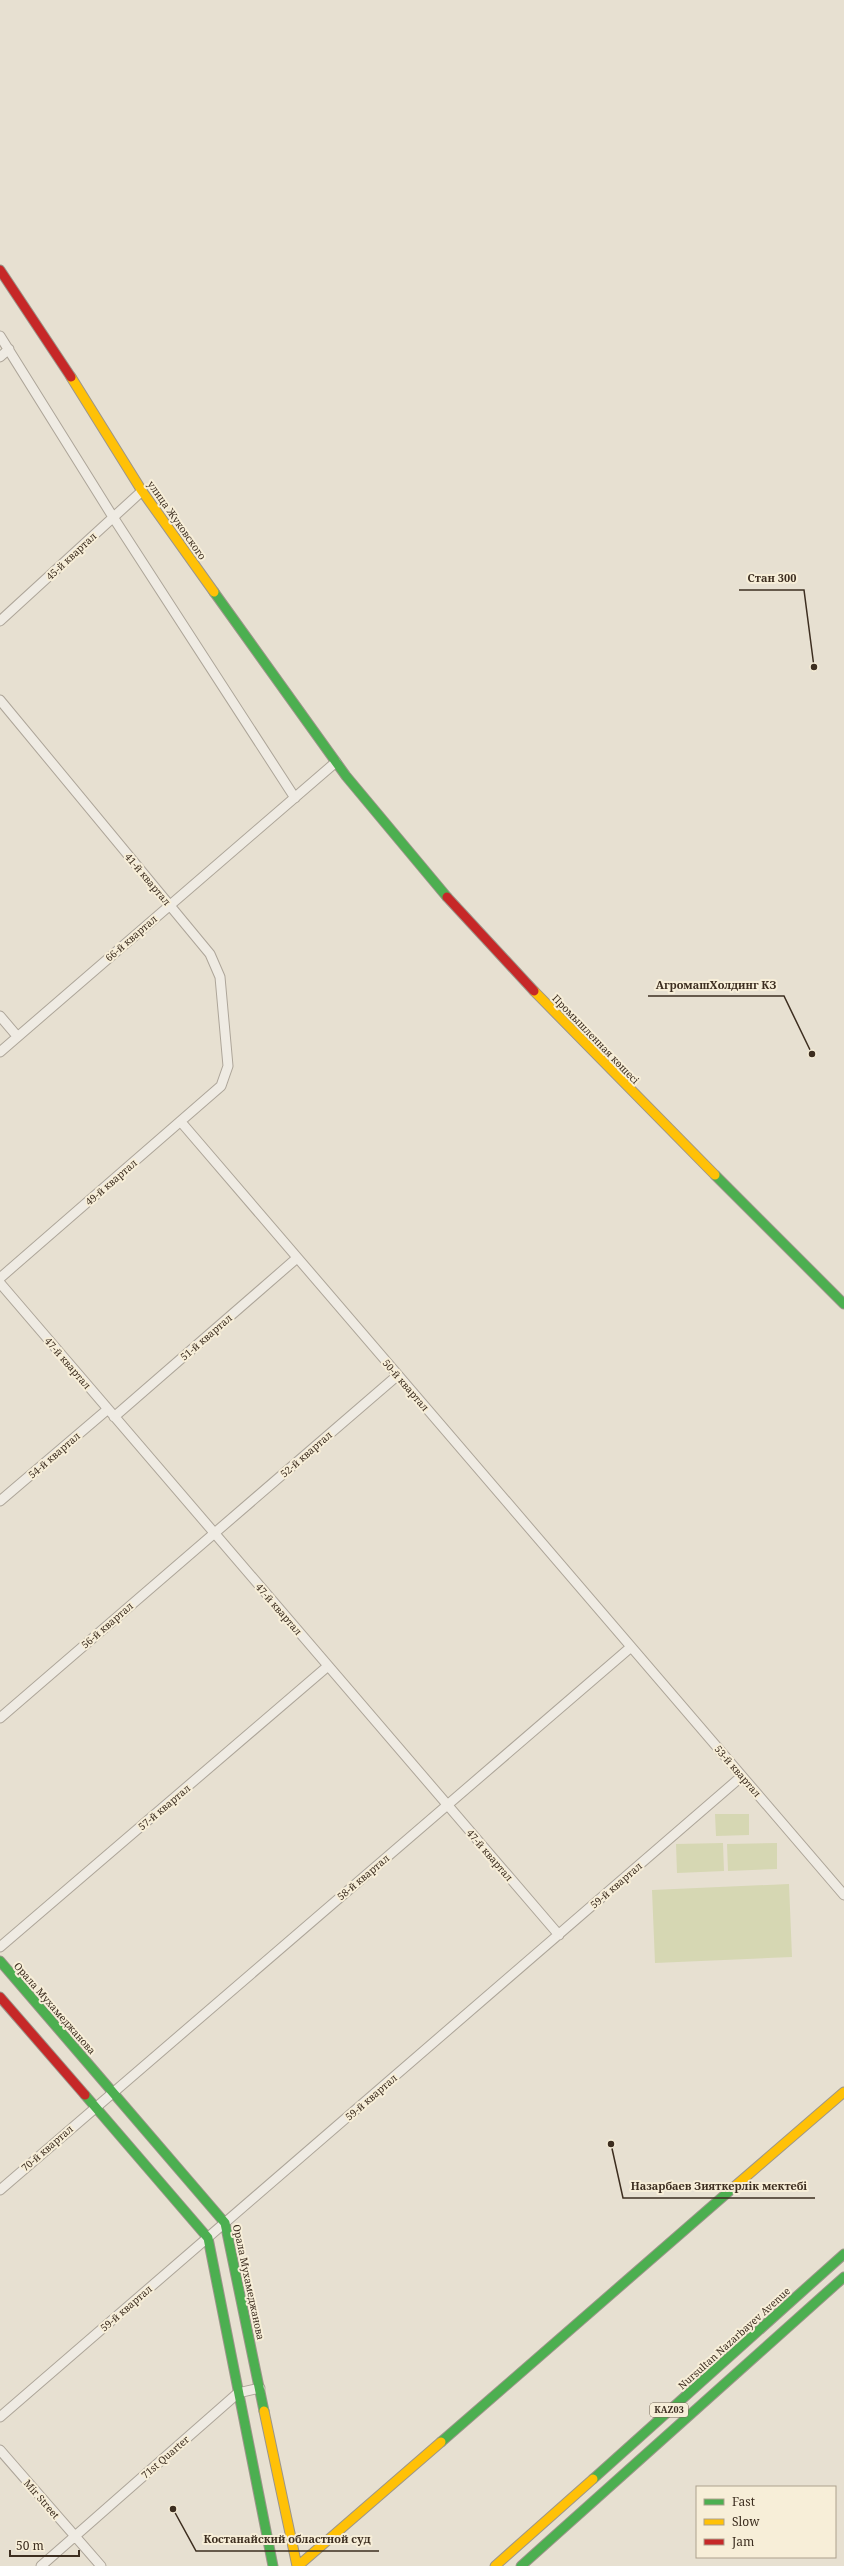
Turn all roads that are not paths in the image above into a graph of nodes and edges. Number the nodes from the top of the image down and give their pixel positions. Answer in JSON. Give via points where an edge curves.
{"nodes":[{"id":1,"x":0,"y":270,"type":"edge"},
{"id":2,"x":0,"y":336,"type":"edge"},
{"id":3,"x":9,"y":349,"type":"junction"},
{"id":4,"x":0,"y":357,"type":"edge"},
{"id":5,"x":142,"y":491,"type":"junction"},
{"id":6,"x":113,"y":517,"type":"junction"},
{"id":7,"x":0,"y":621,"type":"edge"},
{"id":8,"x":0,"y":700,"type":"edge"},
{"id":9,"x":336,"y":762,"type":"junction"},
{"id":10,"x":346,"y":776,"type":"joint"},
{"id":11,"x":295,"y":798,"type":"junction"},
{"id":12,"x":169,"y":904,"type":"junction"},
{"id":13,"x":0,"y":1016,"type":"edge"},
{"id":14,"x":17,"y":1036,"type":"junction"},
{"id":15,"x":0,"y":1052,"type":"edge"},
{"id":16,"x":221,"y":1086,"type":"joint"},
{"id":17,"x":181,"y":1122,"type":"junction"},
{"id":18,"x":297,"y":1258,"type":"junction"},
{"id":19,"x":0,"y":1278,"type":"edge"},
{"id":20,"x":0,"y":1283,"type":"edge"},
{"id":21,"x":844,"y":1304,"type":"edge"},
{"id":22,"x":398,"y":1376,"type":"junction"},
{"id":23,"x":108,"y":1409,"type":"junction"},
{"id":24,"x":114,"y":1417,"type":"junction"},
{"id":25,"x":0,"y":1501,"type":"edge"},
{"id":26,"x":214,"y":1533,"type":"junction"},
{"id":27,"x":631,"y":1648,"type":"junction"},
{"id":28,"x":328,"y":1666,"type":"junction"},
{"id":29,"x":0,"y":1718,"type":"edge"},
{"id":30,"x":742,"y":1776,"type":"junction"},
{"id":31,"x":448,"y":1805,"type":"junction"},
{"id":32,"x":844,"y":1895,"type":"edge"},
{"id":33,"x":559,"y":1935,"type":"junction"},
{"id":34,"x":0,"y":1947,"type":"edge"},
{"id":35,"x":0,"y":1961,"type":"edge"},
{"id":36,"x":0,"y":1997,"type":"edge"},
{"id":37,"x":112,"y":2091,"type":"junction"},
{"id":38,"x":844,"y":2092,"type":"edge"},
{"id":39,"x":95,"y":2107,"type":"junction"},
{"id":40,"x":0,"y":2190,"type":"edge"},
{"id":41,"x":225,"y":2223,"type":"junction"},
{"id":42,"x":208,"y":2238,"type":"junction"},
{"id":43,"x":844,"y":2254,"type":"edge"},
{"id":44,"x":844,"y":2277,"type":"edge"},
{"id":45,"x":260,"y":2388,"type":"junction"},
{"id":46,"x":238,"y":2393,"type":"junction"},
{"id":47,"x":0,"y":2417,"type":"edge"},
{"id":48,"x":0,"y":2450,"type":"edge"},
{"id":49,"x":75,"y":2536,"type":"junction"},
{"id":50,"x":41,"y":2566,"type":"edge"},
{"id":51,"x":100,"y":2566,"type":"edge"},
{"id":52,"x":273,"y":2566,"type":"edge"},
{"id":53,"x":297,"y":2566,"type":"edge"},
{"id":54,"x":495,"y":2566,"type":"edge"},
{"id":55,"x":521,"y":2566,"type":"edge"}],
"edges":[{"from":1,"to":5,"type":"street","name":"улица Жуковского","via":[[68,372]]},
{"from":2,"to":3,"type":"street"},
{"from":3,"to":4,"type":"street"},
{"from":3,"to":6,"type":"street"},
{"from":5,"to":6,"type":"street","name":"45-й квартал"},
{"from":5,"to":9,"type":"street","name":"улица Жуковского"},
{"from":6,"to":7,"type":"street","name":"45-й квартал"},
{"from":6,"to":11,"type":"street"},
{"from":8,"to":12,"type":"street","name":"41-й квартал"},
{"from":9,"to":10,"type":"street","name":"улица Жуковского"},
{"from":9,"to":11,"type":"street","name":"66-й квартал"},
{"from":10,"to":21,"type":"street","name":"Промышленная көшесі","via":[[456,907],[558,1016]]},
{"from":11,"to":12,"type":"street","name":"66-й квартал"},
{"from":12,"to":14,"type":"street","name":"66-й квартал"},
{"from":12,"to":16,"type":"street","name":"41-й квартал","via":[[210,954],[220,977],[228,1066]]},
{"from":13,"to":14,"type":"street"},
{"from":14,"to":15,"type":"street","name":"66-й квартал"},
{"from":16,"to":17,"type":"street","name":"49-й квартал"},
{"from":17,"to":18,"type":"street","name":"50-й квартал"},
{"from":17,"to":19,"type":"street","name":"49-й квартал"},
{"from":18,"to":22,"type":"street","name":"50-й квартал"},
{"from":18,"to":24,"type":"street","name":"51-й квартал"},
{"from":20,"to":23,"type":"street","name":"47-й квартал"},
{"from":22,"to":26,"type":"street","name":"52-й квартал"},
{"from":22,"to":27,"type":"street","name":"50-й квартал"},
{"from":23,"to":24,"type":"street","name":"47-й квартал"},
{"from":23,"to":25,"type":"street","name":"54-й квартал"},
{"from":24,"to":26,"type":"street","name":"47-й квартал"},
{"from":26,"to":28,"type":"street","name":"47-й квартал"},
{"from":26,"to":29,"type":"street","name":"56-й квартал"},
{"from":27,"to":30,"type":"street","name":"53-й квартал"},
{"from":27,"to":31,"type":"street","name":"58-й квартал"},
{"from":28,"to":31,"type":"street","name":"47-й квартал"},
{"from":28,"to":34,"type":"street","name":"57-й квартал"},
{"from":30,"to":32,"type":"street","name":"53-й квартал"},
{"from":30,"to":33,"type":"street","name":"59-й квартал"},
{"from":31,"to":33,"type":"street","name":"47-й квартал"},
{"from":31,"to":37,"type":"street","name":"58-й квартал"},
{"from":33,"to":41,"type":"street","name":"59-й квартал"},
{"from":35,"to":37,"type":"street","name":"Орала Мухамеджанова"},
{"from":36,"to":39,"type":"street"},
{"from":37,"to":39,"type":"street","name":"58-й квартал"},
{"from":37,"to":41,"type":"street","name":"Орала Мухамеджанова"},
{"from":38,"to":53,"type":"street"},
{"from":39,"to":40,"type":"street","name":"70-й квартал"},
{"from":39,"to":42,"type":"street"},
{"from":41,"to":42,"type":"street","name":"59-й квартал"},
{"from":41,"to":45,"type":"street","name":"Орала Мухамеджанова"},
{"from":42,"to":46,"type":"street"},
{"from":42,"to":47,"type":"street","name":"59-й квартал"},
{"from":43,"to":54,"type":"street","name":"Nursultan Nazarbayev Avenue","number":"KАZ03"},
{"from":44,"to":55,"type":"street","number":"KАZ03"},
{"from":45,"to":46,"type":"street","name":"71st Quarter"},
{"from":45,"to":53,"type":"street","name":"Орала Мухамеджанова"},
{"from":46,"to":49,"type":"street","name":"71st Quarter"},
{"from":46,"to":52,"type":"street"},
{"from":48,"to":49,"type":"street","name":"Mir Street"},
{"from":49,"to":50,"type":"street","name":"71st Quarter"},
{"from":49,"to":51,"type":"street","name":"Mir Street"}]}
